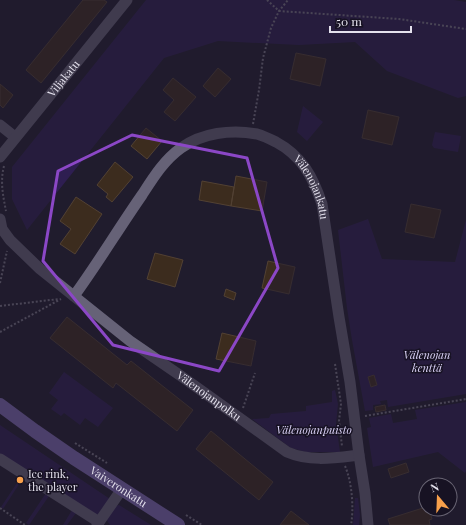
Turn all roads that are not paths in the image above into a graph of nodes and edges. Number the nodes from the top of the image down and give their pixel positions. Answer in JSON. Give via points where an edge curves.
{"nodes":[{"id":1,"x":128,"y":0,"type":"edge"},
{"id":2,"x":0,"y":125,"type":"edge"},
{"id":3,"x":15,"y":137,"type":"junction"},
{"id":4,"x":3,"y":160,"type":"edge"},
{"id":5,"x":3,"y":216,"type":"edge"},
{"id":6,"x":74,"y":296,"type":"junction"},
{"id":7,"x":0,"y":406,"type":"edge"},
{"id":8,"x":359,"y":455,"type":"junction"},
{"id":9,"x":0,"y":459,"type":"edge"},
{"id":10,"x":122,"y":489,"type":"junction"},
{"id":11,"x":180,"y":519,"type":"edge"},
{"id":12,"x":98,"y":524,"type":"edge"},
{"id":13,"x":368,"y":525,"type":"edge"}],
"edges":[{"from":1,"to":3,"type":"street","name":"Viljakatu"},
{"from":2,"to":3,"type":"street"},
{"from":3,"to":4,"type":"street","name":"Viljakatu"},
{"from":5,"to":6,"type":"street","via":[[2,229],[10,240],[40,269]]},
{"from":6,"to":8,"type":"street","name":"Välenojanpolku","via":[[130,341],[287,452],[295,456],[320,459]]},
{"from":6,"to":8,"type":"street","name":"Välenojankatu","via":[[160,169],[181,148],[202,137],[226,132],[262,135],[281,144],[294,154],[308,172],[322,204]]},
{"from":7,"to":10,"type":"main road","name":"Vaiveronkatu"},
{"from":8,"to":13,"type":"street","name":"Välenojankatu"},
{"from":9,"to":12,"type":"street"},
{"from":10,"to":11,"type":"main road","name":"Vaiveronkatu"},
{"from":10,"to":12,"type":"street"}]}
